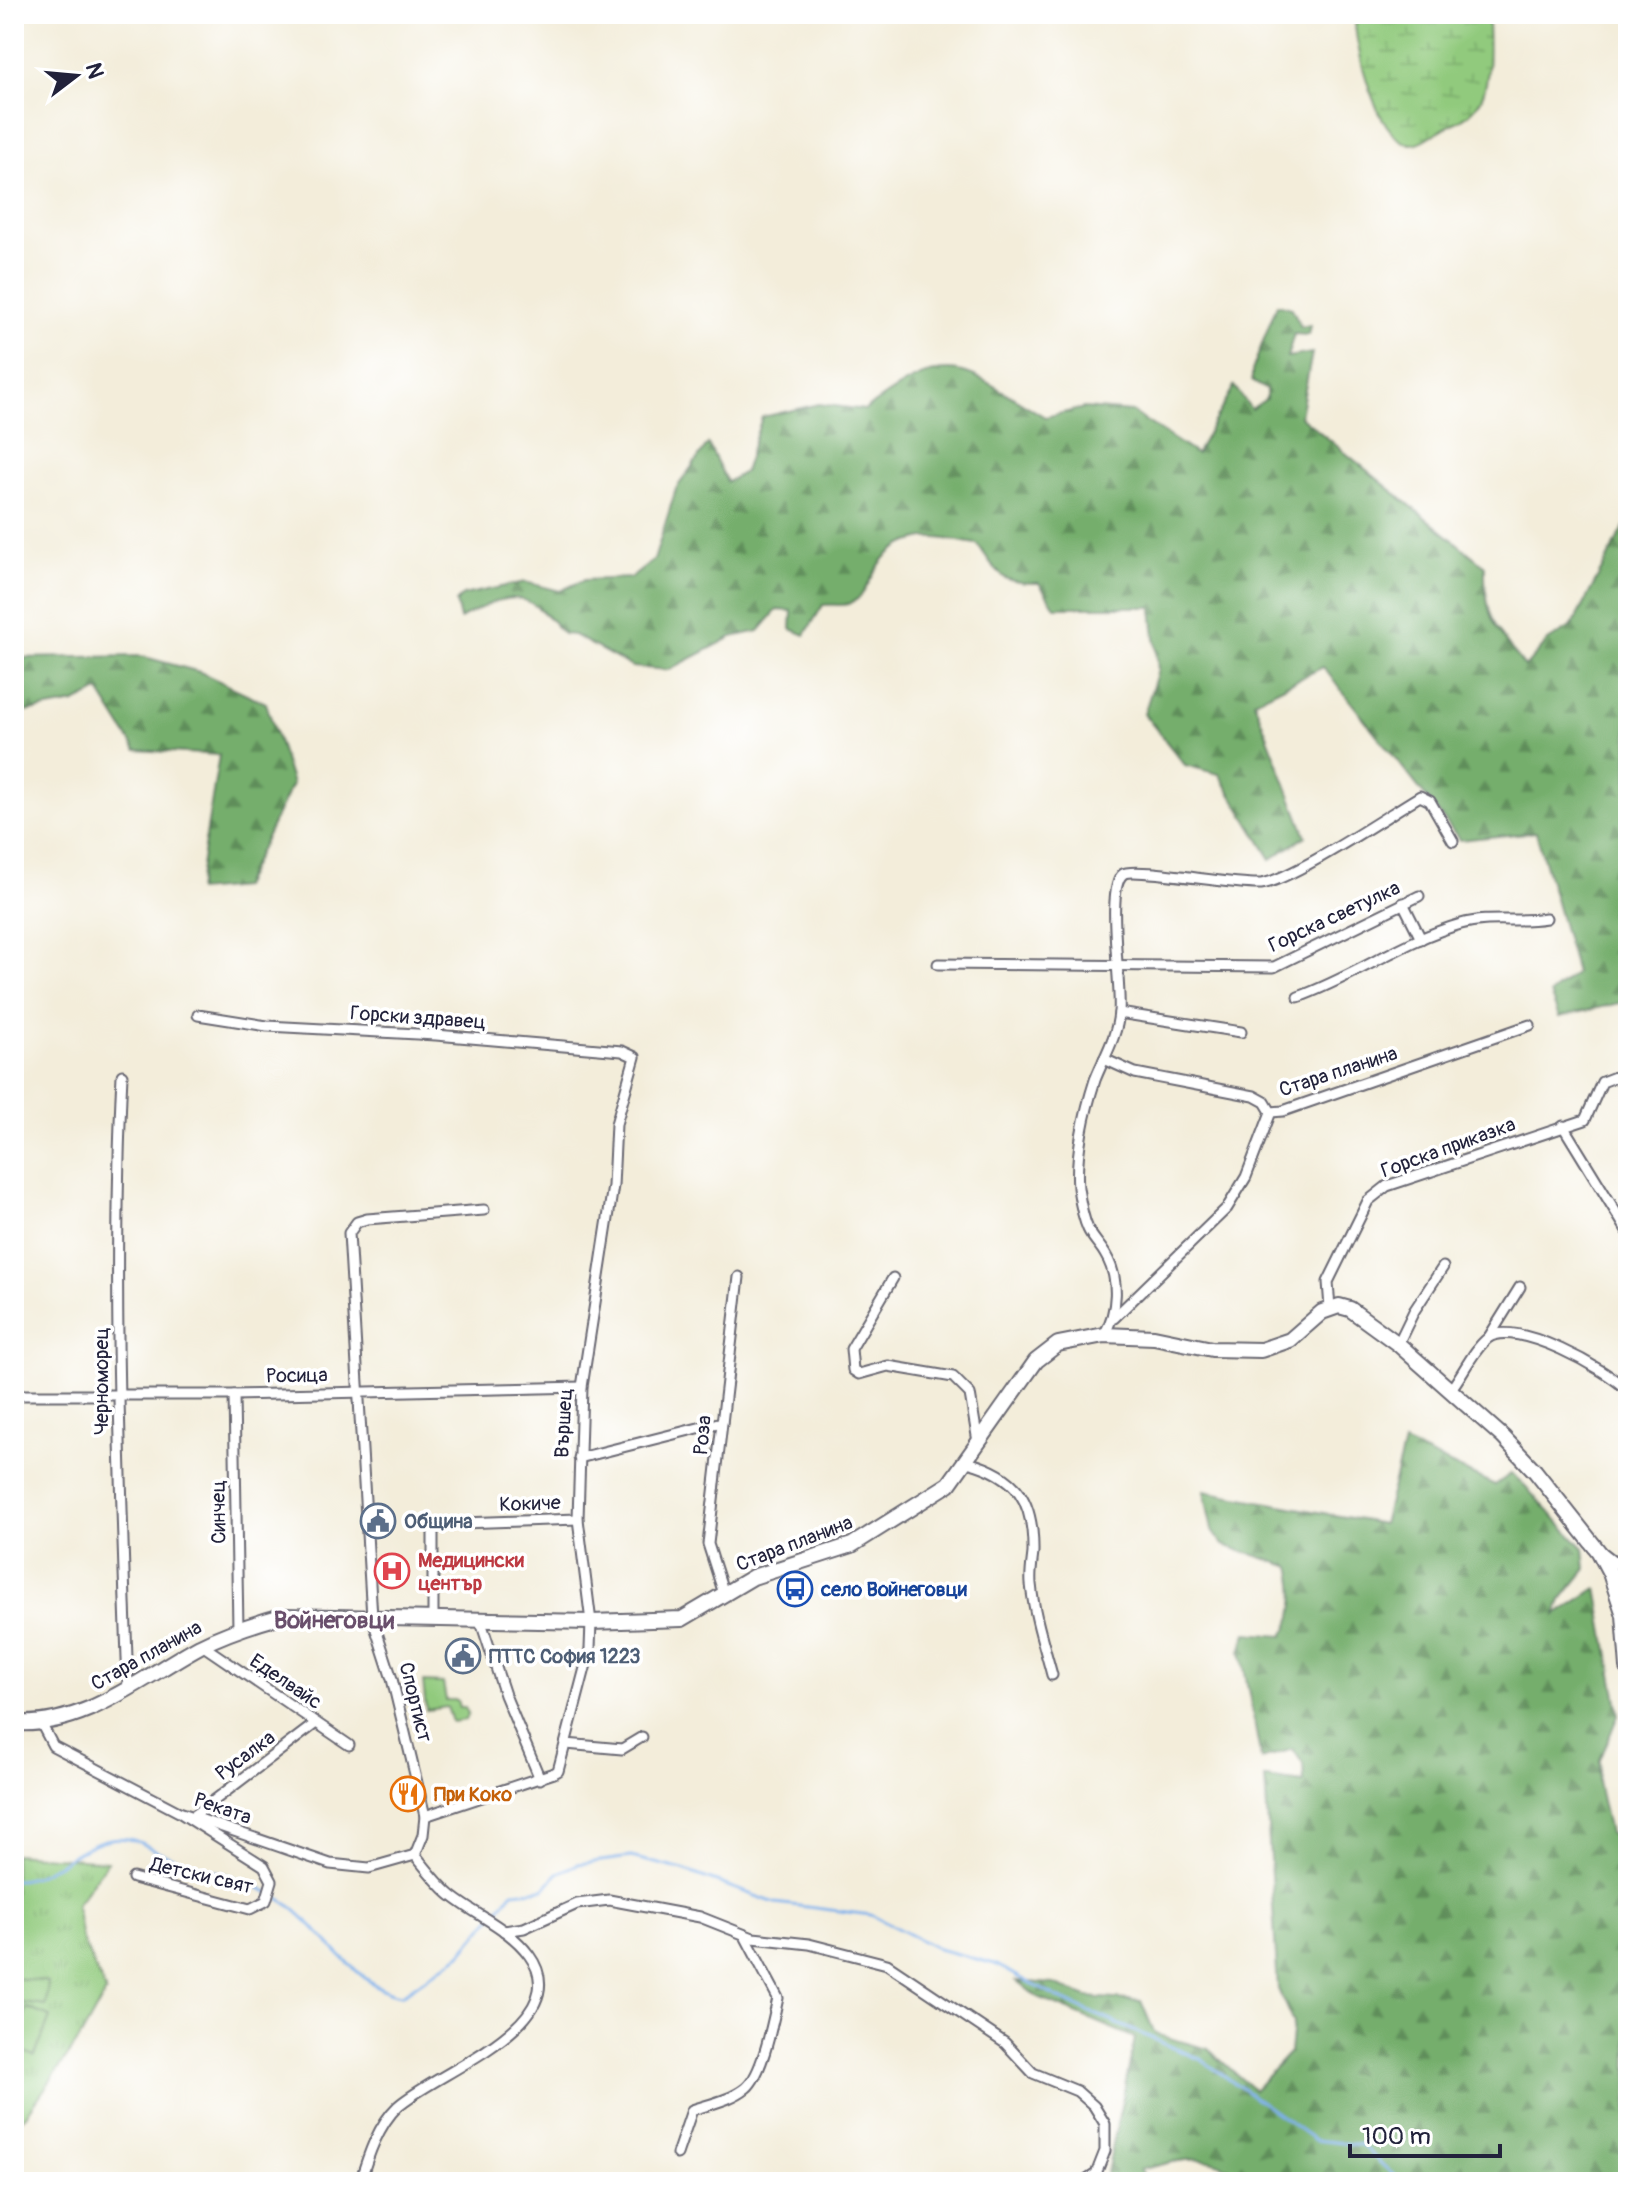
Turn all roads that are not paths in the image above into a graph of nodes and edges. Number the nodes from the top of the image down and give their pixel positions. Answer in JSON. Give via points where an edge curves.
{"nodes":[{"id":1,"x":1453,"y":841,"type":"dead end"},
{"id":2,"x":1419,"y":896,"type":"dead end"},
{"id":3,"x":1403,"y":903,"type":"junction"},
{"id":4,"x":1546,"y":918,"type":"dead end"},
{"id":5,"x":1421,"y":939,"type":"junction"},
{"id":6,"x":938,"y":964,"type":"dead end"},
{"id":7,"x":1120,"y":967,"type":"junction"},
{"id":8,"x":1298,"y":997,"type":"dead end"},
{"id":9,"x":1119,"y":1013,"type":"junction"},
{"id":10,"x":198,"y":1015,"type":"dead end"},
{"id":11,"x":1530,"y":1025,"type":"dead end"},
{"id":12,"x":1241,"y":1032,"type":"dead end"},
{"id":13,"x":635,"y":1057,"type":"joint"},
{"id":14,"x":1104,"y":1059,"type":"junction"},
{"id":15,"x":122,"y":1075,"type":"dead end"},
{"id":16,"x":1628,"y":1085,"type":"edge"},
{"id":17,"x":1271,"y":1112,"type":"junction"},
{"id":18,"x":1563,"y":1126,"type":"junction"},
{"id":19,"x":484,"y":1210,"type":"dead end"},
{"id":20,"x":1628,"y":1232,"type":"edge"},
{"id":21,"x":1443,"y":1267,"type":"dead end"},
{"id":22,"x":739,"y":1277,"type":"dead end"},
{"id":23,"x":893,"y":1278,"type":"dead end"},
{"id":24,"x":1520,"y":1287,"type":"dead end"},
{"id":25,"x":1330,"y":1308,"type":"junction"},
{"id":26,"x":1114,"y":1318,"type":"junction"},
{"id":27,"x":1104,"y":1335,"type":"junction"},
{"id":28,"x":1489,"y":1337,"type":"junction"},
{"id":29,"x":1398,"y":1344,"type":"junction"},
{"id":30,"x":582,"y":1387,"type":"junction"},
{"id":31,"x":1451,"y":1389,"type":"junction"},
{"id":32,"x":1628,"y":1391,"type":"edge"},
{"id":33,"x":360,"y":1392,"type":"junction"},
{"id":34,"x":118,"y":1393,"type":"junction"},
{"id":35,"x":14,"y":1395,"type":"edge"},
{"id":36,"x":234,"y":1395,"type":"junction"},
{"id":37,"x":722,"y":1422,"type":"junction"},
{"id":38,"x":978,"y":1443,"type":"junction"},
{"id":39,"x":579,"y":1458,"type":"junction"},
{"id":40,"x":967,"y":1462,"type":"junction"},
{"id":41,"x":578,"y":1519,"type":"junction"},
{"id":42,"x":1599,"y":1552,"type":"junction"},
{"id":43,"x":1628,"y":1572,"type":"edge"},
{"id":44,"x":724,"y":1594,"type":"junction"},
{"id":45,"x":372,"y":1617,"type":"junction"},
{"id":46,"x":433,"y":1618,"type":"junction"},
{"id":47,"x":480,"y":1619,"type":"junction"},
{"id":48,"x":591,"y":1622,"type":"junction"},
{"id":49,"x":238,"y":1629,"type":"junction"},
{"id":50,"x":202,"y":1645,"type":"junction"},
{"id":51,"x":1628,"y":1668,"type":"edge"},
{"id":52,"x":1052,"y":1675,"type":"dead end"},
{"id":53,"x":128,"y":1687,"type":"junction"},
{"id":54,"x":14,"y":1723,"type":"edge"},
{"id":55,"x":316,"y":1723,"type":"junction"},
{"id":56,"x":42,"y":1725,"type":"junction"},
{"id":57,"x":642,"y":1737,"type":"dead end"},
{"id":58,"x":566,"y":1744,"type":"junction"},
{"id":59,"x":349,"y":1745,"type":"dead end"},
{"id":60,"x":540,"y":1779,"type":"junction"},
{"id":61,"x":179,"y":1812,"type":"junction"},
{"id":62,"x":195,"y":1815,"type":"junction"},
{"id":63,"x":425,"y":1816,"type":"junction"},
{"id":64,"x":415,"y":1855,"type":"junction"},
{"id":65,"x":133,"y":1878,"type":"dead end"},
{"id":66,"x":504,"y":1931,"type":"junction"},
{"id":67,"x":744,"y":1935,"type":"junction"},
{"id":68,"x":677,"y":2154,"type":"dead end"},
{"id":69,"x":360,"y":2182,"type":"edge"},
{"id":70,"x":1084,"y":2182,"type":"edge"}],
"edges":[{"from":1,"to":7,"type":"street","via":[[1430,801],[1420,796],[1263,884],[1194,881],[1135,870],[1123,874],[1114,915]]},
{"from":2,"to":3,"type":"street","name":"Горска светулка"},
{"from":3,"to":5,"type":"street"},
{"from":3,"to":7,"type":"street","name":"Горска светулка","via":[[1274,967]]},
{"from":4,"to":5,"type":"street","via":[[1464,923]]},
{"from":5,"to":8,"type":"street"},
{"from":6,"to":7,"type":"street","name":"Горска светулка"},
{"from":7,"to":9,"type":"street"},
{"from":9,"to":12,"type":"street"},
{"from":9,"to":14,"type":"street"},
{"from":10,"to":13,"type":"street","name":"Горски здравец","via":[[267,1026],[622,1051]]},
{"from":11,"to":17,"type":"street","name":"Стара планина","via":[[1376,1081]]},
{"from":13,"to":30,"type":"street","name":"Вършец","via":[[616,1124],[613,1186]]},
{"from":14,"to":17,"type":"street","via":[[1135,1073],[1254,1096]]},
{"from":14,"to":26,"type":"street","via":[[1094,1083],[1077,1173],[1088,1230],[1111,1267]]},
{"from":15,"to":34,"type":"street","name":"Черноморец","via":[[116,1171]]},
{"from":16,"to":18,"type":"street","name":"Горска приказка","via":[[1608,1078],[1595,1093],[1588,1117]]},
{"from":17,"to":26,"type":"street","name":"Стара планина","via":[[1246,1177],[1227,1208]]},
{"from":18,"to":20,"type":"street"},
{"from":18,"to":25,"type":"street","name":"Горска приказка","via":[[1387,1186],[1372,1196],[1328,1282]]},
{"from":19,"to":33,"type":"street","name":"Спортист","via":[[354,1224],[349,1233]]},
{"from":21,"to":29,"type":"street"},
{"from":22,"to":37,"type":"street","name":"Роза"},
{"from":23,"to":38,"type":"street","via":[[851,1349],[853,1370],[859,1374],[888,1366],[953,1377],[970,1394]]},
{"from":24,"to":28,"type":"street"},
{"from":25,"to":27,"type":"street","name":"Стара планина","via":[[1290,1340],[1261,1350]]},
{"from":25,"to":29,"type":"street","via":[[1350,1309]]},
{"from":26,"to":27,"type":"street","name":"Стара планина"},
{"from":27,"to":38,"type":"street","name":"Стара планина","via":[[1058,1344],[1036,1361]]},
{"from":28,"to":31,"type":"street"},
{"from":28,"to":32,"type":"street","via":[[1504,1331],[1521,1333],[1601,1369]]},
{"from":29,"to":31,"type":"street"},
{"from":30,"to":33,"type":"street","name":"Росица"},
{"from":30,"to":39,"type":"street","name":"Вършец"},
{"from":31,"to":42,"type":"street","via":[[1535,1471]]},
{"from":33,"to":36,"type":"street","name":"Росица"},
{"from":33,"to":45,"type":"street","name":"Спортист"},
{"from":34,"to":35,"type":"street","name":"Росица"},
{"from":34,"to":36,"type":"street","name":"Росица"},
{"from":34,"to":53,"type":"street","name":"Черноморец"},
{"from":36,"to":49,"type":"street","name":"Синчец"},
{"from":37,"to":39,"type":"street"},
{"from":37,"to":44,"type":"street","name":"Роза","via":[[708,1544]]},
{"from":38,"to":40,"type":"street","name":"Стара планина"},
{"from":39,"to":41,"type":"street","name":"Вършец"},
{"from":40,"to":44,"type":"street","name":"Стара планина","via":[[949,1484],[852,1545],[753,1577]]},
{"from":40,"to":52,"type":"street","via":[[1002,1473],[1022,1498],[1033,1549],[1035,1609]]},
{"from":41,"to":46,"type":"street","name":"Кокиче","via":[[433,1524]]},
{"from":41,"to":48,"type":"street","name":"Вършец"},
{"from":42,"to":43,"type":"street"},
{"from":42,"to":51,"type":"street","via":[[1624,1615]]},
{"from":44,"to":48,"type":"street","name":"Стара планина","via":[[682,1619]]},
{"from":45,"to":46,"type":"street","name":"Стара планина"},
{"from":45,"to":49,"type":"street","name":"Стара планина","via":[[282,1616]]},
{"from":45,"to":63,"type":"street","name":"Спортист"},
{"from":46,"to":47,"type":"street","name":"Стара планина"},
{"from":47,"to":48,"type":"street","name":"Стара планина"},
{"from":47,"to":60,"type":"street"},
{"from":48,"to":58,"type":"street","name":"Вършец","via":[[589,1659]]},
{"from":49,"to":50,"type":"street","name":"Стара планина"},
{"from":50,"to":53,"type":"street","name":"Стара планина"},
{"from":50,"to":55,"type":"street","name":"Еделвайс"},
{"from":53,"to":56,"type":"street","name":"Стара планина","via":[[83,1713]]},
{"from":54,"to":56,"type":"street","name":"Стара планина"},
{"from":55,"to":59,"type":"street","name":"Еделвайс"},
{"from":55,"to":62,"type":"street","name":"Русалка"},
{"from":56,"to":61,"type":"street","name":"Реката","via":[[53,1746]]},
{"from":57,"to":58,"type":"street","via":[[622,1749]]},
{"from":58,"to":60,"type":"street","name":"Вършец","via":[[558,1771]]},
{"from":60,"to":63,"type":"street"},
{"from":61,"to":62,"type":"street","name":"Реката"},
{"from":61,"to":65,"type":"street","name":"Детски свят","via":[[264,1866],[272,1881],[266,1901],[250,1909]]},
{"from":62,"to":64,"type":"street","name":"Реката","via":[[330,1864],[369,1868]]},
{"from":63,"to":64,"type":"street","name":"Спортист"},
{"from":64,"to":66,"type":"street","via":[[449,1894]]},
{"from":66,"to":67,"type":"street","via":[[601,1900],[692,1915]]},
{"from":66,"to":69,"type":"street","via":[[531,1957],[539,1973],[540,1992],[532,2014],[396,2108],[373,2146]]},
{"from":67,"to":68,"type":"street","via":[[778,1998],[758,2072],[748,2087],[692,2110]]},
{"from":67,"to":70,"type":"street","via":[[809,1944],[887,1964],[1005,2043],[1033,2073],[1077,2091],[1100,2113],[1107,2138],[1096,2174]]}]}
